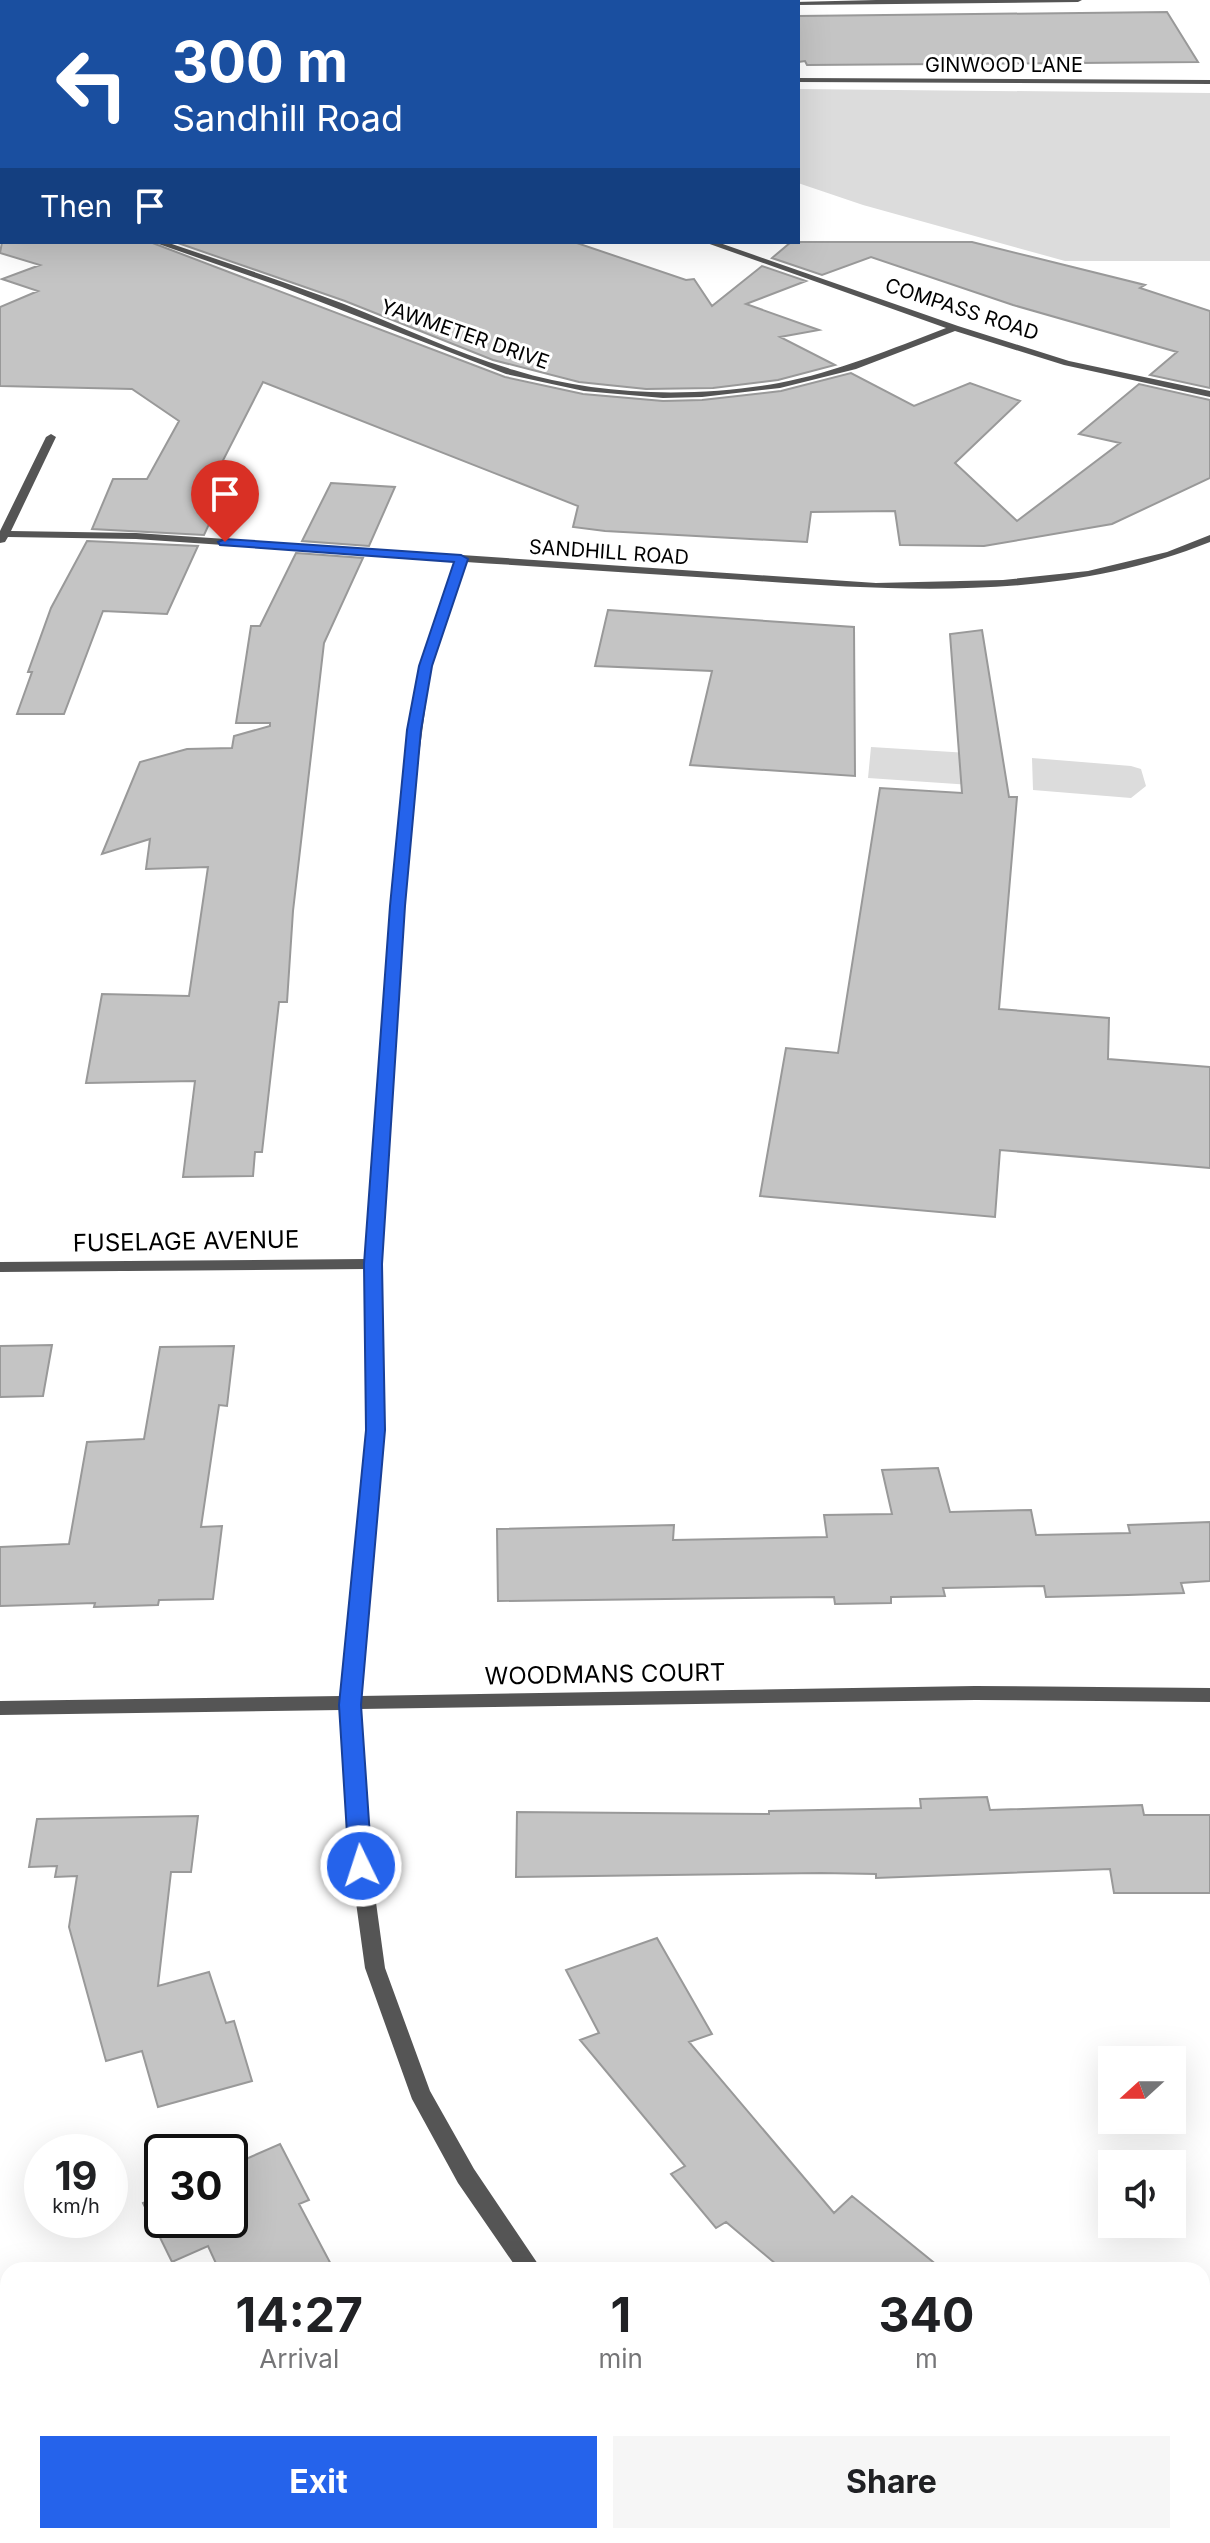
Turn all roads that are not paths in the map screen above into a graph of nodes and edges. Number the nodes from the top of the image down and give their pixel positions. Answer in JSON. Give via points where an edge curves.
{"nodes":[{"id":1,"x":1078,"y":0,"type":"edge"},
{"id":2,"x":800,"y":3,"type":"edge"},
{"id":3,"x":800,"y":80,"type":"edge"},
{"id":4,"x":1210,"y":82,"type":"edge"},
{"id":5,"x":163,"y":244,"type":"edge"},
{"id":6,"x":714,"y":244,"type":"edge"},
{"id":7,"x":955,"y":328,"type":"junction"},
{"id":8,"x":1210,"y":394,"type":"edge"},
{"id":9,"x":51,"y":437,"type":"dead end"},
{"id":10,"x":1,"y":536,"type":"edge"},
{"id":11,"x":1210,"y":538,"type":"edge"},
{"id":12,"x":461,"y":559,"type":"junction"},
{"id":13,"x":373,"y":1264,"type":"junction"},
{"id":14,"x":0,"y":1267,"type":"edge"},
{"id":15,"x":1210,"y":1695,"type":"edge"},
{"id":16,"x":350,"y":1705,"type":"junction"},
{"id":17,"x":0,"y":1708,"type":"edge"},
{"id":18,"x":525,"y":2262,"type":"edge"}],
"edges":[{"from":1,"to":2,"type":"street"},
{"from":3,"to":4,"type":"street","name":"GINWOOD LANE"},
{"from":5,"to":7,"type":"street","name":"YAWMETER DRIVE","via":[[509,372],[590,389],[685,394],[773,387],[819,377]]},
{"from":6,"to":7,"type":"street","name":"COMPASS ROAD"},
{"from":7,"to":8,"type":"street","name":"COMPASS ROAD","via":[[1067,363]]},
{"from":9,"to":10,"type":"street"},
{"from":10,"to":12,"type":"street","name":"SANDHILL ROAD","via":[[136,536]]},
{"from":11,"to":12,"type":"street","name":"SANDHILL ROAD","via":[[1122,566],[1051,580],[965,586],[775,582]]},
{"from":12,"to":13,"type":"street","via":[[425,666],[414,730]]},
{"from":13,"to":14,"type":"street","name":"FUSELAGE AVENUE"},
{"from":13,"to":16,"type":"street","via":[[376,1430]]},
{"from":15,"to":16,"type":"street","name":"WOODMANS COURT","via":[[975,1693]]},
{"from":16,"to":17,"type":"street","name":"WOODMANS COURT"},
{"from":16,"to":18,"type":"street","via":[[361,1866],[375,1968],[420,2093],[466,2176]]}]}
